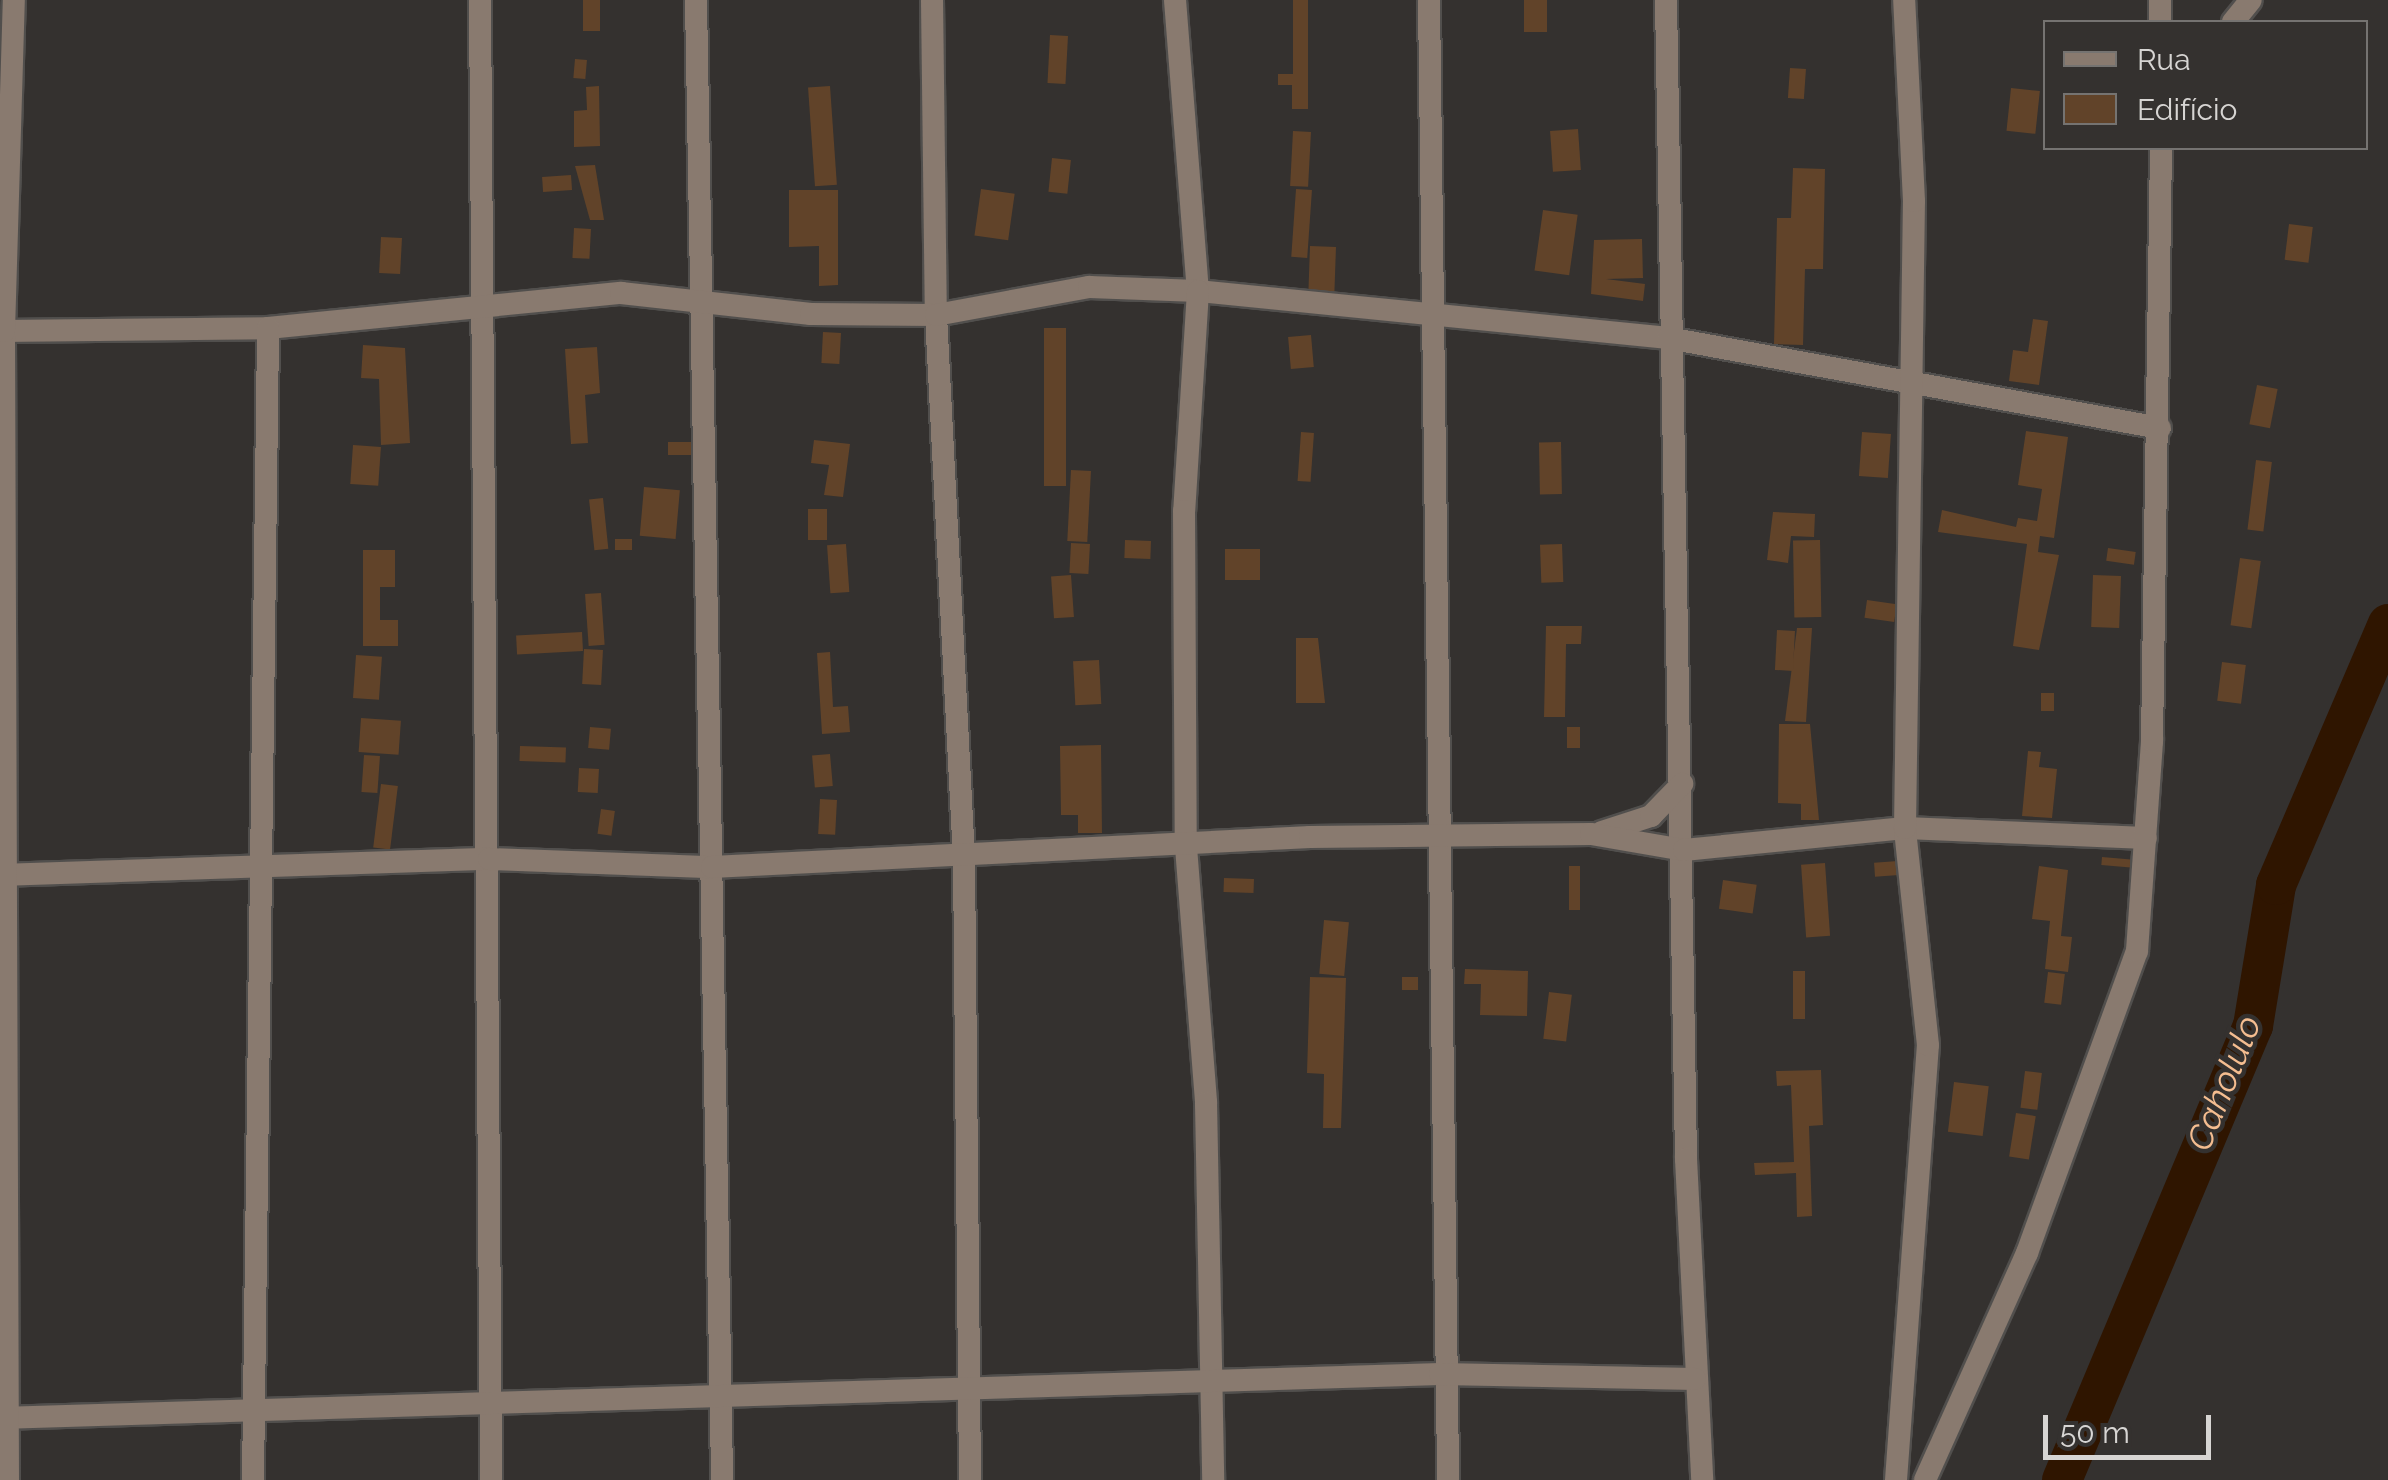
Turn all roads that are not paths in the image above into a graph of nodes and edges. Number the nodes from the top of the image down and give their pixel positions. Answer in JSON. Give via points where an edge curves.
{"nodes":[{"id":1,"x":14,"y":0,"type":"edge"},
{"id":2,"x":480,"y":0,"type":"edge"},
{"id":3,"x":696,"y":0,"type":"edge"},
{"id":4,"x":932,"y":0,"type":"edge"},
{"id":5,"x":1175,"y":0,"type":"edge"},
{"id":6,"x":1429,"y":0,"type":"edge"},
{"id":7,"x":1666,"y":0,"type":"edge"},
{"id":8,"x":1904,"y":0,"type":"edge"},
{"id":9,"x":2251,"y":0,"type":"edge"},
{"id":10,"x":2235,"y":20,"type":"edge"},
{"id":11,"x":2162,"y":150,"type":"edge"},
{"id":12,"x":1198,"y":291,"type":"junction"},
{"id":13,"x":708,"y":304,"type":"junction"},
{"id":14,"x":487,"y":308,"type":"junction"},
{"id":15,"x":1436,"y":312,"type":"junction"},
{"id":16,"x":936,"y":315,"type":"junction"},
{"id":17,"x":268,"y":328,"type":"junction"},
{"id":18,"x":2,"y":331,"type":"edge"},
{"id":19,"x":1668,"y":338,"type":"junction"},
{"id":20,"x":1910,"y":384,"type":"junction"},
{"id":21,"x":2160,"y":428,"type":"junction"},
{"id":22,"x":1682,"y":784,"type":"junction"},
{"id":23,"x":1905,"y":828,"type":"junction"},
{"id":24,"x":1591,"y":834,"type":"junction"},
{"id":25,"x":2146,"y":838,"type":"junction"},
{"id":26,"x":1434,"y":842,"type":"junction"},
{"id":27,"x":1186,"y":847,"type":"junction"},
{"id":28,"x":1684,"y":850,"type":"junction"},
{"id":29,"x":964,"y":858,"type":"junction"},
{"id":30,"x":489,"y":859,"type":"junction"},
{"id":31,"x":712,"y":866,"type":"junction"},
{"id":32,"x":256,"y":870,"type":"junction"},
{"id":33,"x":6,"y":874,"type":"edge"},
{"id":34,"x":1440,"y":1374,"type":"junction"},
{"id":35,"x":1695,"y":1378,"type":"junction"},
{"id":36,"x":1213,"y":1382,"type":"junction"},
{"id":37,"x":963,"y":1391,"type":"junction"},
{"id":38,"x":721,"y":1393,"type":"junction"},
{"id":39,"x":492,"y":1400,"type":"junction"},
{"id":40,"x":253,"y":1405,"type":"junction"},
{"id":41,"x":5,"y":1418,"type":"edge"},
{"id":42,"x":8,"y":1480,"type":"edge"},
{"id":43,"x":252,"y":1480,"type":"edge"},
{"id":44,"x":491,"y":1480,"type":"edge"},
{"id":45,"x":722,"y":1480,"type":"edge"},
{"id":46,"x":970,"y":1480,"type":"edge"},
{"id":47,"x":1213,"y":1480,"type":"edge"},
{"id":48,"x":1448,"y":1480,"type":"edge"},
{"id":49,"x":1702,"y":1480,"type":"edge"},
{"id":50,"x":1896,"y":1480,"type":"edge"},
{"id":51,"x":1925,"y":1480,"type":"edge"}],
"edges":[{"from":1,"to":18,"type":"street"},
{"from":2,"to":14,"type":"street"},
{"from":3,"to":13,"type":"street"},
{"from":4,"to":16,"type":"street"},
{"from":5,"to":12,"type":"street"},
{"from":6,"to":15,"type":"street"},
{"from":7,"to":19,"type":"street"},
{"from":8,"to":20,"type":"street","via":[[1914,201]]},
{"from":9,"to":10,"type":"street"},
{"from":11,"to":21,"type":"street"},
{"from":12,"to":15,"type":"street"},
{"from":12,"to":16,"type":"street","via":[[1089,288]]},
{"from":12,"to":27,"type":"street","via":[[1184,511]]},
{"from":13,"to":14,"type":"street","via":[[621,292]]},
{"from":13,"to":16,"type":"street"},
{"from":13,"to":31,"type":"street","via":[[703,660]]},
{"from":14,"to":17,"type":"street"},
{"from":14,"to":30,"type":"street"},
{"from":15,"to":19,"type":"street"},
{"from":15,"to":26,"type":"street"},
{"from":16,"to":29,"type":"street"},
{"from":17,"to":18,"type":"street"},
{"from":17,"to":32,"type":"street"},
{"from":18,"to":33,"type":"street"},
{"from":19,"to":20,"type":"street"},
{"from":19,"to":22,"type":"street"},
{"from":20,"to":21,"type":"street","via":[[2079,406]]},
{"from":20,"to":23,"type":"street"},
{"from":21,"to":25,"type":"street"},
{"from":22,"to":24,"type":"street","via":[[1650,816]]},
{"from":22,"to":28,"type":"street"},
{"from":23,"to":25,"type":"street"},
{"from":23,"to":28,"type":"street"},
{"from":23,"to":50,"type":"street","via":[[1928,1045]]},
{"from":24,"to":26,"type":"street"},
{"from":24,"to":28,"type":"street"},
{"from":25,"to":51,"type":"street","via":[[2137,951],[2106,1048]]},
{"from":26,"to":27,"type":"street","via":[[1310,836]]},
{"from":26,"to":34,"type":"street"},
{"from":27,"to":29,"type":"street"},
{"from":27,"to":36,"type":"street"},
{"from":28,"to":35,"type":"street"},
{"from":29,"to":31,"type":"street"},
{"from":29,"to":37,"type":"street"},
{"from":30,"to":31,"type":"street"},
{"from":30,"to":32,"type":"street"},
{"from":30,"to":39,"type":"street"},
{"from":31,"to":38,"type":"street"},
{"from":32,"to":33,"type":"street"},
{"from":32,"to":40,"type":"street"},
{"from":33,"to":41,"type":"street"},
{"from":34,"to":35,"type":"street"},
{"from":34,"to":36,"type":"street"},
{"from":34,"to":48,"type":"street"},
{"from":35,"to":49,"type":"street"},
{"from":36,"to":37,"type":"street"},
{"from":36,"to":47,"type":"street"},
{"from":37,"to":38,"type":"street"},
{"from":37,"to":46,"type":"street"},
{"from":38,"to":39,"type":"street"},
{"from":38,"to":45,"type":"street"},
{"from":39,"to":40,"type":"street"},
{"from":39,"to":44,"type":"street"},
{"from":40,"to":41,"type":"street"},
{"from":40,"to":43,"type":"street"},
{"from":41,"to":42,"type":"street"}]}
